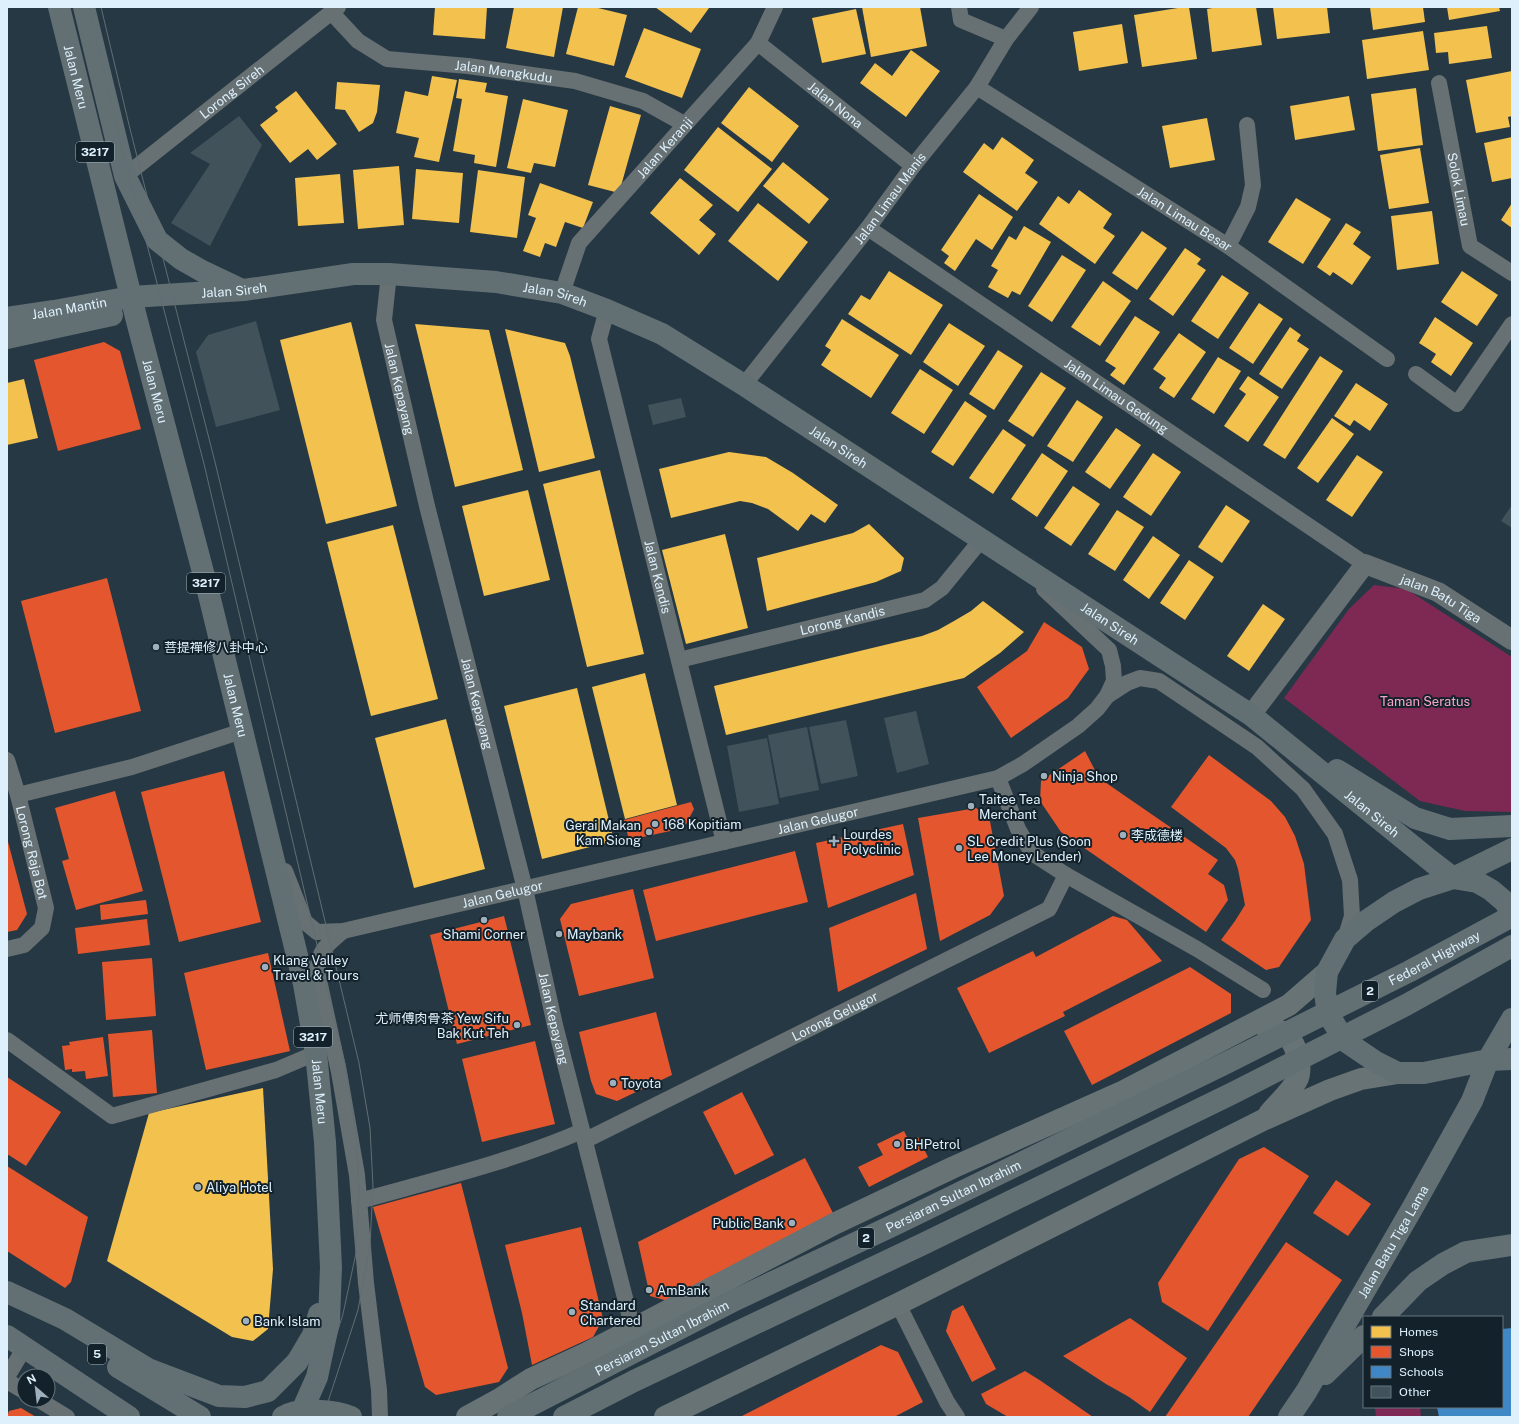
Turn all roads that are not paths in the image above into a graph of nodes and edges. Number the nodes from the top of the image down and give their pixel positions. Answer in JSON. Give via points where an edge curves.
{"nodes":[{"id":1,"x":59,"y":7,"type":"edge"},
{"id":2,"x":84,"y":7,"type":"edge"},
{"id":3,"x":775,"y":7,"type":"edge"},
{"id":4,"x":959,"y":7,"type":"edge"},
{"id":5,"x":1031,"y":7,"type":"edge"},
{"id":6,"x":335,"y":10,"type":"edge"},
{"id":7,"x":1006,"y":39,"type":"junction"},
{"id":8,"x":758,"y":43,"type":"junction"},
{"id":9,"x":1439,"y":83,"type":"dead end"},
{"id":10,"x":977,"y":87,"type":"junction"},
{"id":11,"x":684,"y":124,"type":"junction"},
{"id":12,"x":1247,"y":125,"type":"dead end"},
{"id":13,"x":913,"y":166,"type":"junction"},
{"id":14,"x":126,"y":176,"type":"junction"},
{"id":15,"x":868,"y":228,"type":"junction"},
{"id":16,"x":1228,"y":246,"type":"junction"},
{"id":17,"x":1512,"y":273,"type":"edge"},
{"id":18,"x":389,"y":274,"type":"junction"},
{"id":19,"x":244,"y":290,"type":"junction"},
{"id":20,"x":562,"y":293,"type":"junction"},
{"id":21,"x":133,"y":304,"type":"junction"},
{"id":22,"x":607,"y":310,"type":"junction"},
{"id":23,"x":7,"y":318,"type":"edge"},
{"id":24,"x":1512,"y":324,"type":"edge"},
{"id":25,"x":7,"y":338,"type":"edge"},
{"id":26,"x":1387,"y":359,"type":"dead end"},
{"id":27,"x":1416,"y":374,"type":"dead end"},
{"id":28,"x":744,"y":385,"type":"junction"},
{"id":29,"x":981,"y":540,"type":"junction"},
{"id":30,"x":1365,"y":564,"type":"junction"},
{"id":31,"x":1026,"y":568,"type":"junction"},
{"id":32,"x":1512,"y":640,"type":"edge"},
{"id":33,"x":679,"y":660,"type":"junction"},
{"id":34,"x":1107,"y":696,"type":"junction"},
{"id":35,"x":1251,"y":715,"type":"junction"},
{"id":36,"x":242,"y":731,"type":"junction"},
{"id":37,"x":7,"y":760,"type":"edge"},
{"id":38,"x":998,"y":778,"type":"junction"},
{"id":39,"x":18,"y":795,"type":"junction"},
{"id":40,"x":262,"y":812,"type":"junction"},
{"id":41,"x":1512,"y":826,"type":"edge"},
{"id":42,"x":724,"y":842,"type":"junction"},
{"id":43,"x":1512,"y":849,"type":"edge"},
{"id":44,"x":1066,"y":875,"type":"junction"},
{"id":45,"x":1453,"y":878,"type":"junction"},
{"id":46,"x":525,"y":889,"type":"junction"},
{"id":47,"x":1512,"y":912,"type":"edge"},
{"id":48,"x":1512,"y":916,"type":"edge"},
{"id":49,"x":343,"y":931,"type":"junction"},
{"id":50,"x":1344,"y":939,"type":"junction"},
{"id":51,"x":1512,"y":946,"type":"edge"},
{"id":52,"x":7,"y":949,"type":"edge"},
{"id":53,"x":1327,"y":972,"type":"junction"},
{"id":54,"x":1263,"y":990,"type":"dead end"},
{"id":55,"x":1512,"y":1019,"type":"edge"},
{"id":56,"x":7,"y":1040,"type":"edge"},
{"id":57,"x":316,"y":1053,"type":"junction"},
{"id":58,"x":1188,"y":1057,"type":"junction"},
{"id":59,"x":1512,"y":1059,"type":"edge"},
{"id":60,"x":1488,"y":1060,"type":"junction"},
{"id":61,"x":1226,"y":1063,"type":"joint"},
{"id":62,"x":1398,"y":1073,"type":"junction"},
{"id":63,"x":1233,"y":1093,"type":"joint"},
{"id":64,"x":1264,"y":1120,"type":"junction"},
{"id":65,"x":584,"y":1136,"type":"junction"},
{"id":66,"x":359,"y":1201,"type":"junction"},
{"id":67,"x":1512,"y":1246,"type":"edge"},
{"id":68,"x":331,"y":1267,"type":"junction"},
{"id":69,"x":7,"y":1292,"type":"edge"},
{"id":70,"x":7,"y":1297,"type":"edge"},
{"id":71,"x":898,"y":1304,"type":"junction"},
{"id":72,"x":1384,"y":1316,"type":"edge"},
{"id":73,"x":633,"y":1329,"type":"junction"},
{"id":74,"x":7,"y":1336,"type":"edge"},
{"id":75,"x":1363,"y":1337,"type":"edge"},
{"id":76,"x":25,"y":1347,"type":"junction"},
{"id":77,"x":7,"y":1377,"type":"edge"},
{"id":78,"x":7,"y":1381,"type":"edge"},
{"id":79,"x":16,"y":1386,"type":"edge"},
{"id":80,"x":1306,"y":1392,"type":"junction"},
{"id":81,"x":52,"y":1408,"type":"edge"},
{"id":82,"x":293,"y":1414,"type":"edge"},
{"id":83,"x":67,"y":1417,"type":"edge"},
{"id":84,"x":129,"y":1417,"type":"edge"},
{"id":85,"x":200,"y":1417,"type":"edge"},
{"id":86,"x":351,"y":1417,"type":"edge"},
{"id":87,"x":380,"y":1417,"type":"edge"},
{"id":88,"x":467,"y":1417,"type":"edge"},
{"id":89,"x":508,"y":1417,"type":"edge"},
{"id":90,"x":564,"y":1417,"type":"edge"},
{"id":91,"x":665,"y":1417,"type":"edge"},
{"id":92,"x":957,"y":1417,"type":"edge"},
{"id":93,"x":1289,"y":1417,"type":"edge"}],
"edges":[{"from":1,"to":21,"type":"highway","name":"Jalan Meru","number":"3217"},
{"from":2,"to":14,"type":"highway","name":"Jalan Meru","number":"3217"},
{"from":3,"to":8,"type":"street","name":"Jalan Keranji"},
{"from":4,"to":7,"type":"street","via":[[961,20]]},
{"from":5,"to":7,"type":"street","name":"Jalan Limau Manis"},
{"from":6,"to":11,"type":"street","name":"Jalan Mengkudu","via":[[358,41],[387,59],[468,66],[575,80],[643,101]]},
{"from":6,"to":14,"type":"street","name":"Lorong Sireh"},
{"from":7,"to":10,"type":"street","name":"Jalan Limau Manis"},
{"from":8,"to":11,"type":"street","name":"Jalan Keranji"},
{"from":8,"to":13,"type":"street","name":"Jalan Nona"},
{"from":9,"to":17,"type":"street","name":"Solok Limau","via":[[1470,246]]},
{"from":10,"to":13,"type":"street","name":"Jalan Limau Manis"},
{"from":10,"to":16,"type":"street","name":"Jalan Limau Besar"},
{"from":11,"to":20,"type":"street","name":"Jalan Keranji","via":[[579,243]]},
{"from":12,"to":16,"type":"street","via":[[1253,184],[1248,207]]},
{"from":13,"to":15,"type":"street","name":"Jalan Limau Manis"},
{"from":14,"to":19,"type":"highway","name":"Jalan Meru","number":"3217","via":[[157,240],[181,259]]},
{"from":15,"to":28,"type":"street","name":"Jalan Limau Manis"},
{"from":15,"to":30,"type":"street","name":"Jalan Limau Gedung"},
{"from":16,"to":26,"type":"street","name":"Jalan Limau Besar"},
{"from":18,"to":19,"type":"highway","name":"Jalan Sireh","via":[[353,274]]},
{"from":18,"to":20,"type":"highway","name":"Jalan Sireh","via":[[496,282]]},
{"from":18,"to":46,"type":"street","name":"Jalan Kepayang","via":[[384,320],[426,506]]},
{"from":19,"to":21,"type":"highway","name":"Jalan Sireh"},
{"from":20,"to":22,"type":"highway","name":"Jalan Sireh"},
{"from":21,"to":23,"type":"highway","name":"Jalan Mantin"},
{"from":21,"to":25,"type":"highway"},
{"from":21,"to":36,"type":"highway","name":"Jalan Meru","number":"3217"},
{"from":22,"to":28,"type":"highway","name":"Jalan Sireh","via":[[662,334]]},
{"from":22,"to":33,"type":"street","name":"Jalan Kandis","via":[[599,340]]},
{"from":24,"to":27,"type":"street","via":[[1457,404]]},
{"from":28,"to":29,"type":"highway","name":"Jalan Sireh"},
{"from":29,"to":31,"type":"highway","name":"Jalan Sireh"},
{"from":29,"to":33,"type":"street","name":"Lorong Kandis","via":[[942,588],[925,600]]},
{"from":30,"to":32,"type":"street","name":"jalan Batu Tiga","via":[[1438,592]]},
{"from":30,"to":35,"type":"street"},
{"from":31,"to":34,"type":"street","name":"Jalan Gelugor","via":[[1051,596],[1109,650],[1114,666],[1114,681]]},
{"from":31,"to":35,"type":"highway","name":"Jalan Sireh"},
{"from":33,"to":42,"type":"street","name":"Jalan Kandis"},
{"from":34,"to":38,"type":"street","name":"Jalan Gelugor","via":[[1078,726]]},
{"from":34,"to":50,"type":"street","via":[[1140,678],[1159,681],[1257,747],[1303,789],[1335,834],[1350,880],[1352,916]]},
{"from":35,"to":41,"type":"highway","via":[[1415,818],[1450,829]]},
{"from":35,"to":45,"type":"highway","name":"Jalan Sireh"},
{"from":36,"to":39,"type":"street","via":[[132,767]]},
{"from":36,"to":40,"type":"highway","name":"Jalan Meru","number":"3217"},
{"from":37,"to":39,"type":"street","name":"Lorong Raja Bot"},
{"from":38,"to":42,"type":"street","name":"Jalan Gelugor"},
{"from":38,"to":44,"type":"street","via":[[1018,829],[1032,853]]},
{"from":39,"to":52,"type":"street","name":"Lorong Raja Bot","via":[[46,908],[42,928],[24,945]]},
{"from":40,"to":49,"type":"street","name":"Jalan Gelugor","via":[[305,922],[317,932]]},
{"from":40,"to":57,"type":"highway","name":"Jalan Meru","number":"3217","via":[[304,984]]},
{"from":42,"to":46,"type":"street","name":"Jalan Gelugor"},
{"from":43,"to":45,"type":"highway"},
{"from":44,"to":54,"type":"street","via":[[1197,949]]},
{"from":44,"to":65,"type":"street","name":"Lorong Gelugor","via":[[1049,908]]},
{"from":45,"to":47,"type":"highway","via":[[1477,882],[1491,890]]},
{"from":45,"to":50,"type":"highway","via":[[1419,889],[1394,902]]},
{"from":46,"to":49,"type":"street","name":"Jalan Gelugor"},
{"from":46,"to":65,"type":"street","name":"Jalan Kepayang","via":[[555,1025]]},
{"from":48,"to":61,"type":"highway","name":"Federal Highway","number":"2","via":[[1410,971]]},
{"from":49,"to":66,"type":"street","name":"Jalan Meru","via":[[319,956],[318,971],[339,1072],[357,1175]]},
{"from":50,"to":53,"type":"highway"},
{"from":51,"to":63,"type":"highway","name":"Federal Highway","number":"2","via":[[1406,1005]]},
{"from":53,"to":58,"type":"main road","via":[[1289,1004]]},
{"from":53,"to":62,"type":"highway","via":[[1325,993],[1328,1014],[1344,1041]]},
{"from":55,"to":60,"type":"highway","name":"Jalan Batu Tiga Lama"},
{"from":56,"to":57,"type":"street","via":[[112,1116],[276,1070]]},
{"from":57,"to":68,"type":"highway","name":"Jalan Meru","number":"3217","via":[[325,1142]]},
{"from":58,"to":64,"type":"main road","via":[[1261,1032],[1279,1031],[1287,1035],[1301,1064],[1298,1079]]},
{"from":58,"to":73,"type":"main road","via":[[1124,1091],[836,1223]]},
{"from":59,"to":60,"type":"highway"},
{"from":60,"to":62,"type":"highway","via":[[1424,1073]]},
{"from":60,"to":80,"type":"highway","name":"Jalan Batu Tiga Lama","via":[[1472,1101]]},
{"from":61,"to":89,"type":"highway","name":"Persiaran Sultan Ibrahim","number":"2","via":[[735,1300]]},
{"from":62,"to":64,"type":"main road","via":[[1362,1079],[1330,1090]]},
{"from":63,"to":90,"type":"highway","name":"Persiaran Sultan Ibrahim","number":"2"},
{"from":64,"to":71,"type":"main road"},
{"from":65,"to":66,"type":"street","name":"Lorong Gelugor","via":[[561,1140],[502,1160]]},
{"from":65,"to":73,"type":"street","name":"Jalan Kepayang"},
{"from":66,"to":87,"type":"street","name":"Jalan Meru"},
{"from":67,"to":72,"type":"highway","via":[[1466,1252],[1443,1264],[1418,1281]]},
{"from":68,"to":69,"type":"highway","via":[[313,1335],[297,1362],[268,1391],[245,1397],[219,1396],[148,1368],[66,1320]]},
{"from":68,"to":82,"type":"highway","name":"Jalan Meru","number":"3217","via":[[329,1321],[318,1377]]},
{"from":70,"to":85,"type":"highway","number":"5"},
{"from":71,"to":91,"type":"main road"},
{"from":71,"to":92,"type":"street"},
{"from":73,"to":88,"type":"main road","via":[[531,1379]]},
{"from":74,"to":76,"type":"highway"},
{"from":75,"to":80,"type":"highway"},
{"from":76,"to":77,"type":"street"},
{"from":76,"to":84,"type":"highway"},
{"from":78,"to":79,"type":"street"},
{"from":80,"to":93,"type":"highway","name":"Jalan Batu Tiga Lama"},
{"from":81,"to":83,"type":"street"},
{"from":82,"to":86,"type":"highway","via":[[330,1412]]}]}
